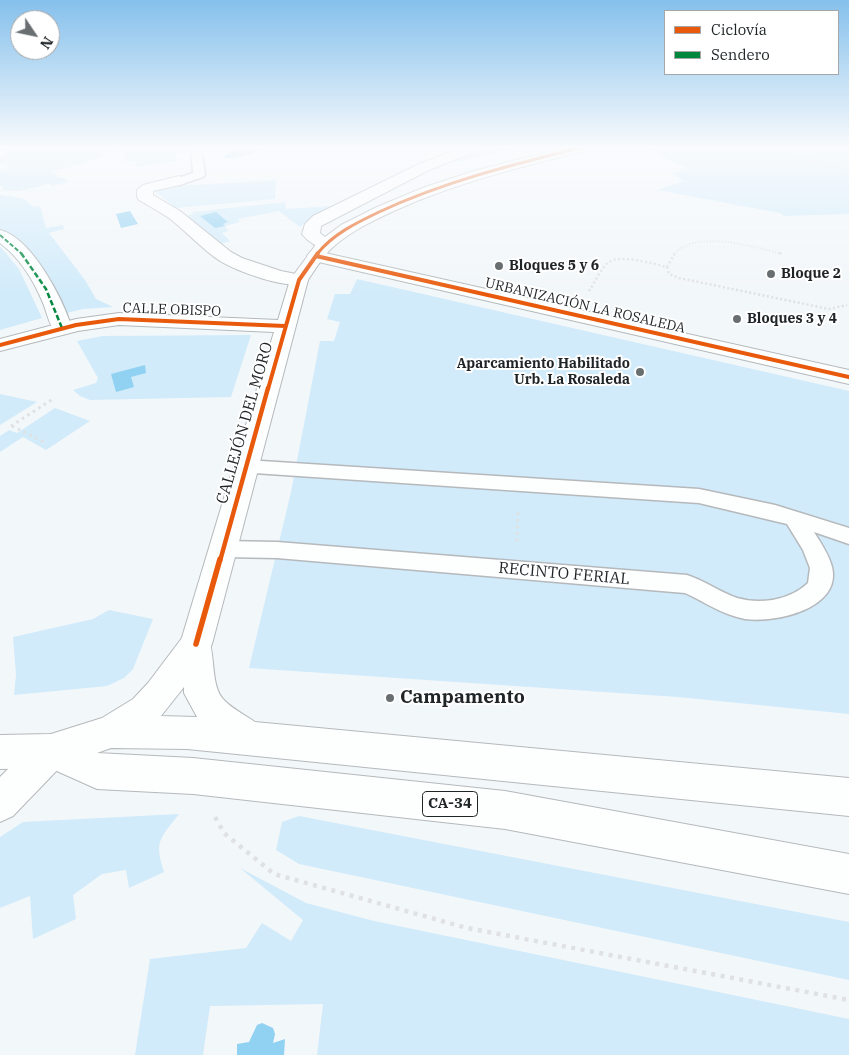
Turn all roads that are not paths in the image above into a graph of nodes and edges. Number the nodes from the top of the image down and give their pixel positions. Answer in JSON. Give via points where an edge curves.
{"nodes":[{"id":1,"x":146,"y":197,"type":"edge"},
{"id":2,"x":365,"y":197,"type":"edge"},
{"id":3,"x":411,"y":197,"type":"edge"},
{"id":4,"x":336,"y":212,"type":"junction"},
{"id":5,"x":349,"y":228,"type":"junction"},
{"id":6,"x":0,"y":235,"type":"edge"},
{"id":7,"x":322,"y":250,"type":"junction"},
{"id":8,"x":299,"y":280,"type":"junction"},
{"id":9,"x":285,"y":326,"type":"junction"},
{"id":10,"x":62,"y":328,"type":"junction"},
{"id":11,"x":0,"y":345,"type":"edge"},
{"id":12,"x":849,"y":378,"type":"edge"},
{"id":13,"x":246,"y":467,"type":"junction"},
{"id":14,"x":795,"y":519,"type":"junction"},
{"id":15,"x":849,"y":536,"type":"edge"},
{"id":16,"x":223,"y":549,"type":"junction"},
{"id":17,"x":196,"y":644,"type":"junction"},
{"id":18,"x":111,"y":732,"type":"junction"},
{"id":19,"x":248,"y":738,"type":"junction"},
{"id":20,"x":51,"y":751,"type":"junction"},
{"id":21,"x":0,"y":752,"type":"edge"},
{"id":22,"x":849,"y":797,"type":"edge"},
{"id":23,"x":0,"y":803,"type":"edge"},
{"id":24,"x":849,"y":874,"type":"edge"}],
"edges":[{"from":1,"to":8,"type":"main road","via":[[174,214],[236,262]]},
{"from":2,"to":4,"type":"main road"},
{"from":3,"to":5,"type":"main road","name":"CALLEJÓN DEL MORO"},
{"from":4,"to":5,"type":"main road","via":[[332,221]]},
{"from":4,"to":7,"type":"main road","via":[[319,220],[311,230]]},
{"from":5,"to":7,"type":"main road","name":"CALLEJÓN DEL MORO"},
{"from":6,"to":10,"type":"main road","via":[[21,253],[36,274],[60,318]]},
{"from":7,"to":8,"type":"main road","name":"CALLEJÓN DEL MORO"},
{"from":7,"to":12,"type":"main road","name":"URBANIZACIÓN LA ROSALEDA","via":[[574,315]]},
{"from":8,"to":9,"type":"main road","name":"CALLEJÓN DEL MORO"},
{"from":9,"to":10,"type":"main road","name":"CALLE OBISPO","via":[[119,319],[95,320]]},
{"from":9,"to":13,"type":"main road","name":"CALLEJÓN DEL MORO"},
{"from":10,"to":11,"type":"main road","name":"CALLE OBISPO"},
{"from":13,"to":14,"type":"lane","via":[[698,496]]},
{"from":13,"to":16,"type":"main road","name":"CALLEJÓN DEL MORO"},
{"from":14,"to":15,"type":"lane"},
{"from":14,"to":16,"type":"lane","name":"RECINTO FERIAL","via":[[821,568],[820,587],[804,600],[761,610],[736,607],[687,584],[278,550]]},
{"from":16,"to":17,"type":"main road","name":"CALLEJÓN DEL MORO"},
{"from":17,"to":18,"type":"main road","via":[[145,710]]},
{"from":17,"to":19,"type":"main road","via":[[201,693],[211,710]]},
{"from":18,"to":19,"type":"main road"},
{"from":18,"to":20,"type":"main road"},
{"from":19,"to":22,"type":"main road"},
{"from":20,"to":21,"type":"main road"},
{"from":20,"to":23,"type":"main road"},
{"from":20,"to":24,"type":"main road","number":"CA-34","via":[[96,770],[193,776],[505,810]]}]}
